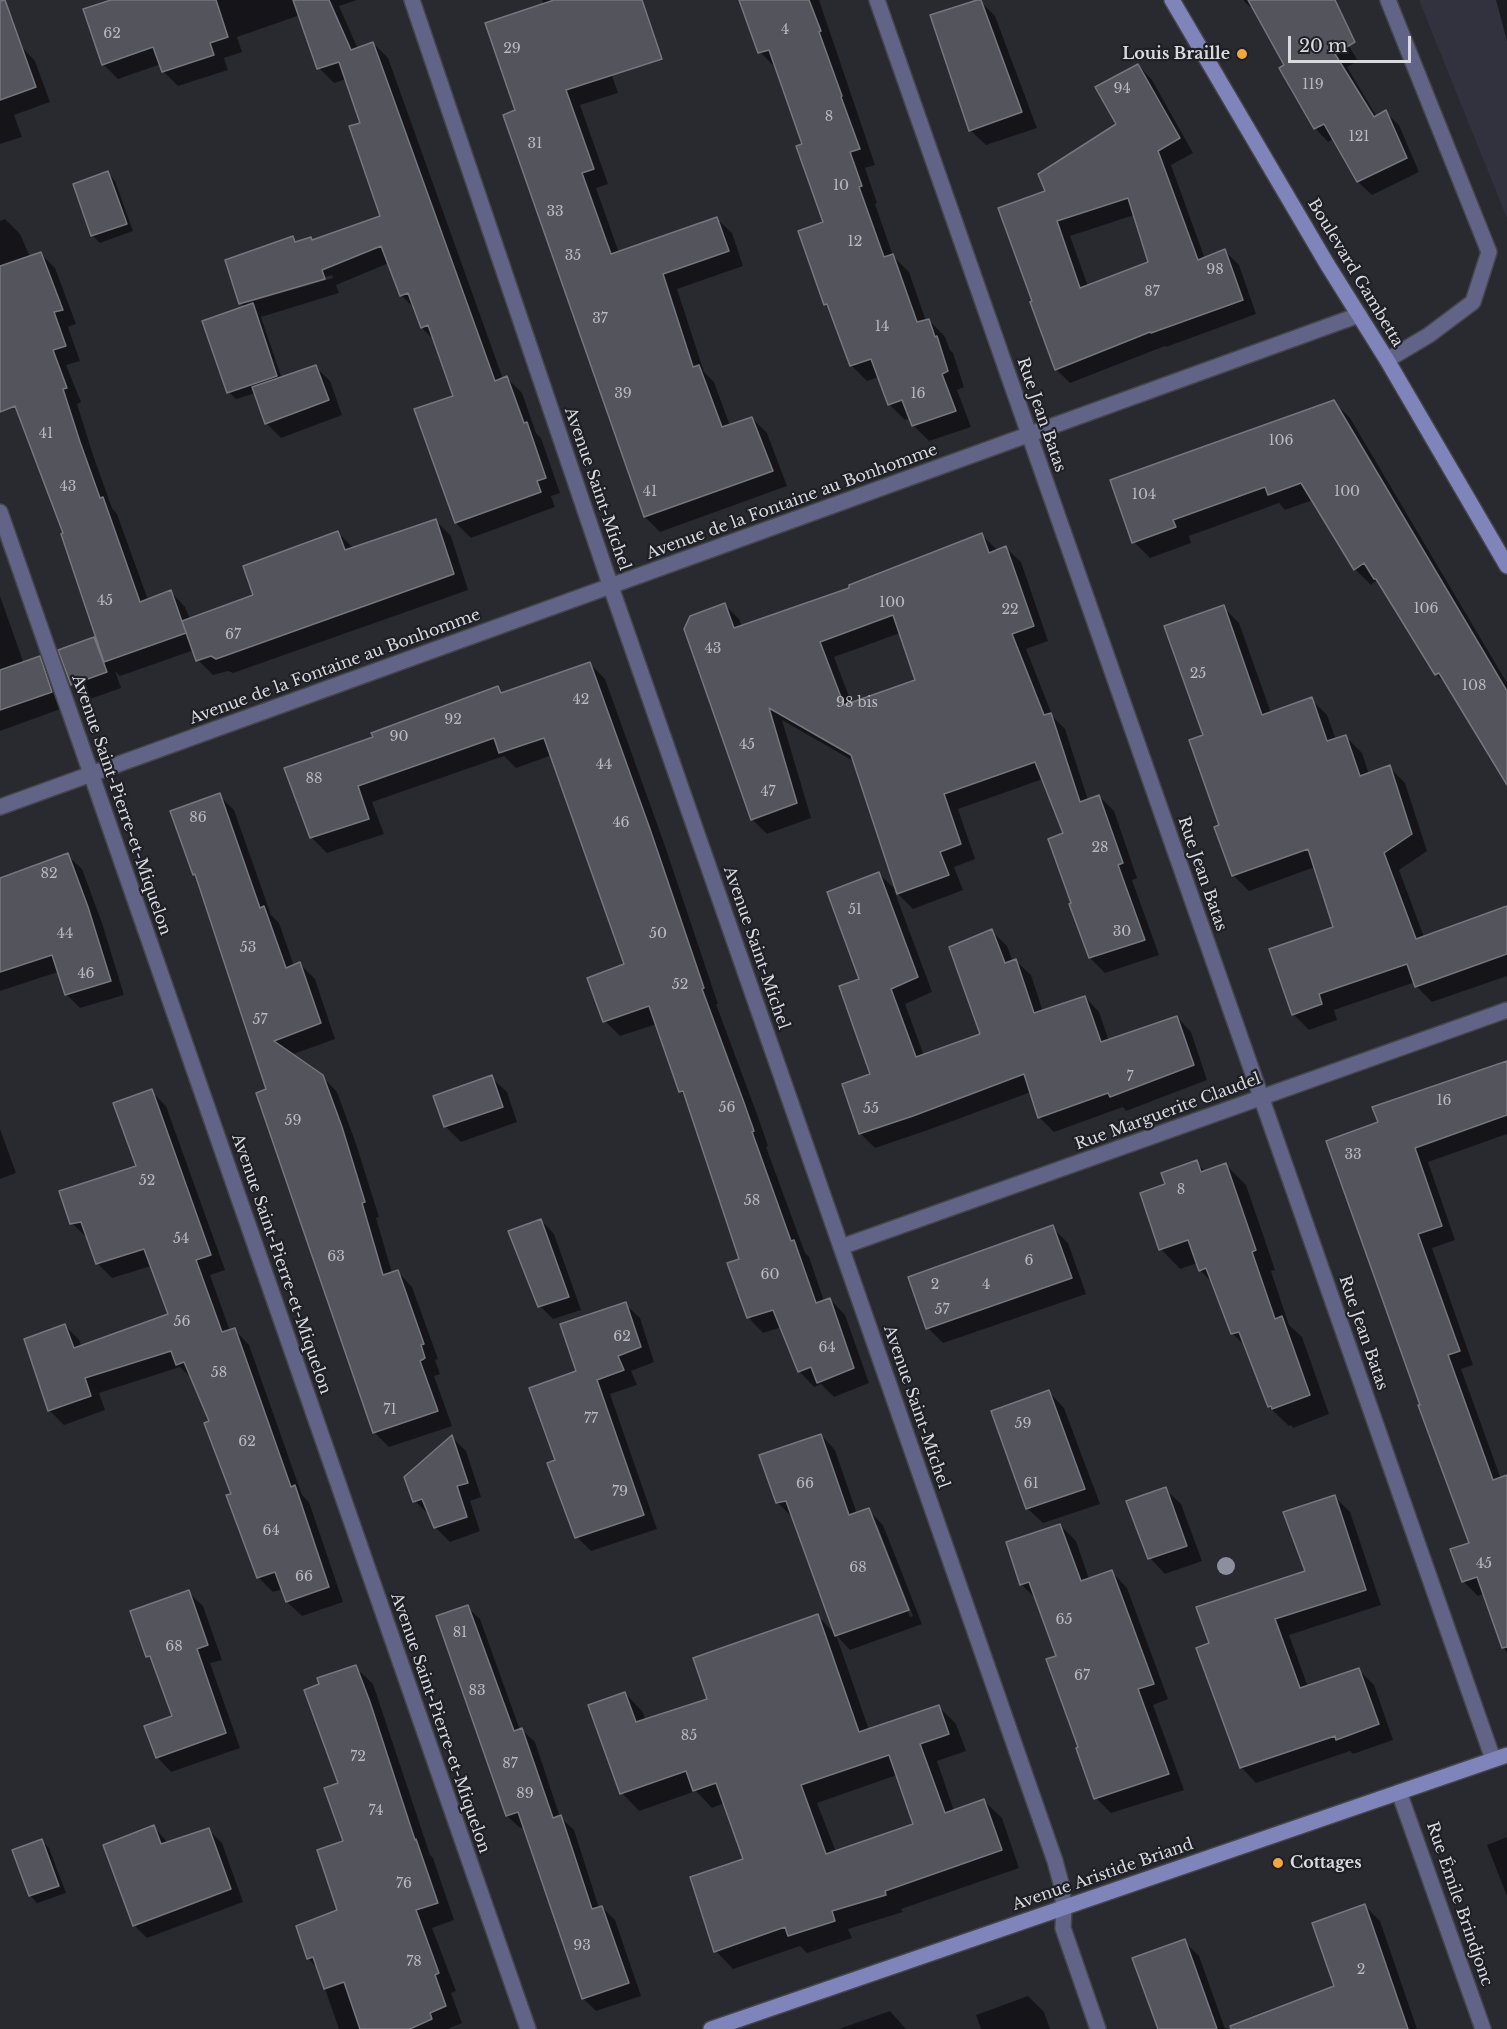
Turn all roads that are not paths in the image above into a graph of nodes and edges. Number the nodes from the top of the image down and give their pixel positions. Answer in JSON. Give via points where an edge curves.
{"nodes":[{"id":1,"x":412,"y":0,"type":"edge"},
{"id":2,"x":877,"y":0,"type":"edge"},
{"id":3,"x":1172,"y":0,"type":"edge"},
{"id":4,"x":1388,"y":0,"type":"edge"},
{"id":5,"x":1359,"y":315,"type":"junction"},
{"id":6,"x":1387,"y":360,"type":"junction"},
{"id":7,"x":1029,"y":435,"type":"junction"},
{"id":8,"x":0,"y":512,"type":"edge"},
{"id":9,"x":1507,"y":566,"type":"edge"},
{"id":10,"x":611,"y":587,"type":"junction"},
{"id":11,"x":91,"y":774,"type":"junction"},
{"id":12,"x":0,"y":807,"type":"edge"},
{"id":13,"x":1507,"y":1010,"type":"edge"},
{"id":14,"x":1262,"y":1098,"type":"junction"},
{"id":15,"x":841,"y":1247,"type":"junction"},
{"id":16,"x":1500,"y":1757,"type":"edge"},
{"id":17,"x":1399,"y":1792,"type":"junction"},
{"id":18,"x":1064,"y":1908,"type":"junction"},
{"id":19,"x":528,"y":2029,"type":"edge"},
{"id":20,"x":711,"y":2029,"type":"edge"},
{"id":21,"x":1098,"y":2029,"type":"edge"},
{"id":22,"x":1483,"y":2029,"type":"edge"}],
"edges":[{"from":1,"to":10,"type":"street","name":"Avenue Saint-Michel"},
{"from":2,"to":7,"type":"street","name":"Rue Jean Batas"},
{"from":3,"to":5,"type":"main road","name":"Boulevard Gambetta"},
{"from":4,"to":6,"type":"street","via":[[1489,252],[1473,302]]},
{"from":5,"to":6,"type":"main road","name":"Boulevard Gambetta"},
{"from":5,"to":7,"type":"street","name":"Avenue de la Fontaine au Bonhomme"},
{"from":6,"to":9,"type":"main road","name":"Boulevard Gambetta"},
{"from":7,"to":10,"type":"street","name":"Avenue de la Fontaine au Bonhomme"},
{"from":7,"to":14,"type":"street","name":"Rue Jean Batas"},
{"from":8,"to":11,"type":"street","name":"Avenue Saint-Pierre-et-Miquelon"},
{"from":10,"to":11,"type":"street","name":"Avenue de la Fontaine au Bonhomme"},
{"from":10,"to":15,"type":"street","name":"Avenue Saint-Michel"},
{"from":11,"to":12,"type":"street","name":"Avenue de la Fontaine au Bonhomme"},
{"from":11,"to":19,"type":"street","name":"Avenue Saint-Pierre-et-Miquelon"},
{"from":13,"to":14,"type":"street","name":"Rue Marguerite Claudel"},
{"from":14,"to":15,"type":"street","name":"Rue Marguerite Claudel"},
{"from":14,"to":16,"type":"street","name":"Rue Jean Batas"},
{"from":15,"to":18,"type":"street","name":"Avenue Saint-Michel","via":[[1055,1861]]},
{"from":16,"to":17,"type":"main road","name":"Avenue Aristide Briand"},
{"from":17,"to":18,"type":"main road","name":"Avenue Aristide Briand"},
{"from":17,"to":22,"type":"street","name":"Rue Émile Brindjonc"},
{"from":18,"to":20,"type":"main road","name":"Avenue Aristide Briand"},
{"from":18,"to":21,"type":"street","name":"Avenue Saint-Michel","via":[[1063,1928]]}]}
